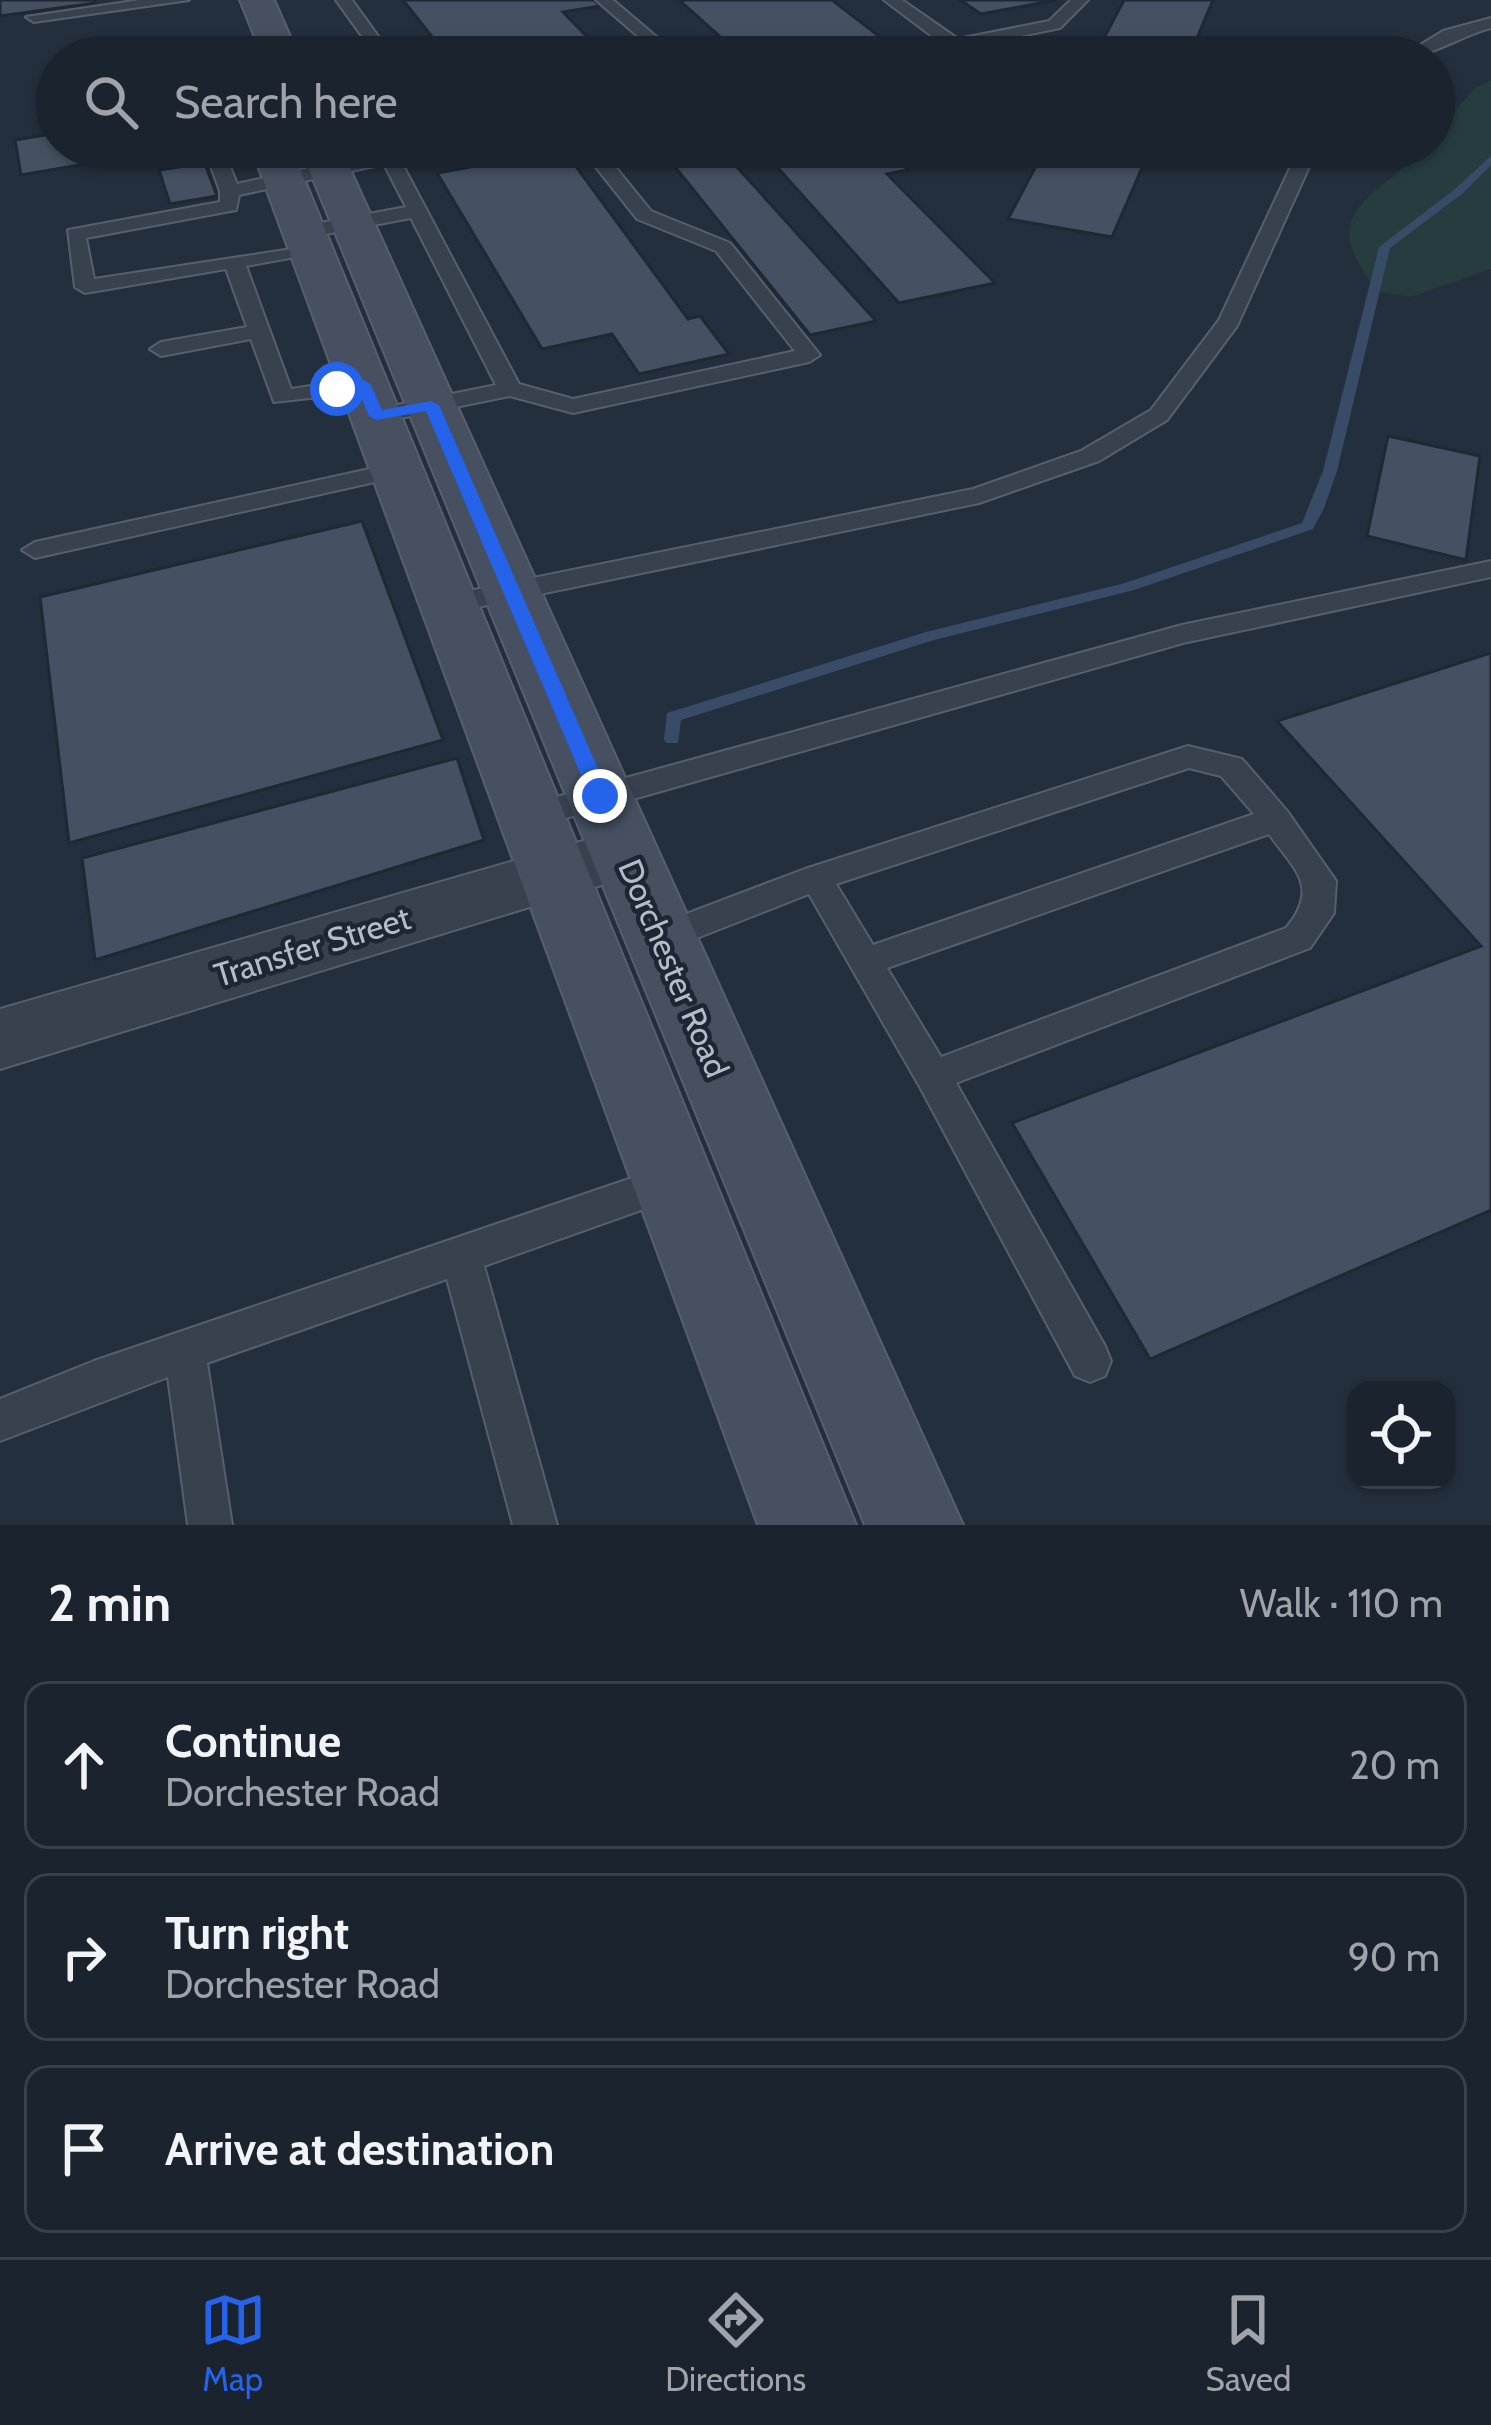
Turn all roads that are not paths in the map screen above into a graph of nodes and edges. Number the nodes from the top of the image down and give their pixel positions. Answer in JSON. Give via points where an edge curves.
{"nodes":[{"id":1,"x":181,"y":0,"type":"edge"},
{"id":2,"x":256,"y":0,"type":"edge"},
{"id":3,"x":344,"y":0,"type":"edge"},
{"id":4,"x":604,"y":0,"type":"edge"},
{"id":5,"x":892,"y":0,"type":"edge"},
{"id":6,"x":1080,"y":0,"type":"edge"},
{"id":7,"x":34,"y":17,"type":"dead end"},
{"id":8,"x":1491,"y":22,"type":"edge"},
{"id":9,"x":272,"y":36,"type":"edge"},
{"id":10,"x":366,"y":36,"type":"edge"},
{"id":11,"x":647,"y":36,"type":"edge"},
{"id":12,"x":942,"y":36,"type":"edge"},
{"id":13,"x":1002,"y":36,"type":"edge"},
{"id":14,"x":1446,"y":36,"type":"edge"},
{"id":15,"x":266,"y":168,"type":"edge"},
{"id":16,"x":380,"y":168,"type":"edge"},
{"id":17,"x":606,"y":168,"type":"edge"},
{"id":18,"x":1299,"y":168,"type":"edge"},
{"id":19,"x":321,"y":190,"type":"edge"},
{"id":20,"x":234,"y":262,"type":"junction"},
{"id":21,"x":259,"y":331,"type":"junction"},
{"id":22,"x":161,"y":350,"type":"dead end"},
{"id":23,"x":510,"y":389,"type":"junction"},
{"id":24,"x":392,"y":419,"type":"junction"},
{"id":25,"x":34,"y":550,"type":"dead end"},
{"id":26,"x":1491,"y":569,"type":"edge"},
{"id":27,"x":481,"y":598,"type":"junction"},
{"id":28,"x":1276,"y":818,"type":"junction"},
{"id":29,"x":612,"y":825,"type":"junction"},
{"id":30,"x":543,"y":845,"type":"junction"},
{"id":31,"x":816,"y":878,"type":"junction"},
{"id":32,"x":661,"y":938,"type":"junction"},
{"id":33,"x":866,"y":962,"type":"junction"},
{"id":34,"x":0,"y":1039,"type":"edge"},
{"id":35,"x":933,"y":1076,"type":"junction"},
{"id":36,"x":673,"y":1181,"type":"junction"},
{"id":37,"x":460,"y":1256,"type":"junction"},
{"id":38,"x":185,"y":1352,"type":"junction"},
{"id":39,"x":1090,"y":1360,"type":"dead end"},
{"id":40,"x":0,"y":1420,"type":"edge"},
{"id":41,"x":210,"y":1525,"type":"edge"},
{"id":42,"x":535,"y":1525,"type":"edge"},
{"id":43,"x":807,"y":1525,"type":"edge"},
{"id":44,"x":914,"y":1525,"type":"edge"}],
"edges":[{"from":1,"to":7,"type":"lane"},
{"from":2,"to":9,"type":"main road"},
{"from":3,"to":10,"type":"lane"},
{"from":4,"to":11,"type":"lane"},
{"from":5,"to":12,"type":"lane"},
{"from":6,"to":13,"type":"lane","via":[[1054,26]]},
{"from":8,"to":14,"type":"lane"},
{"from":15,"to":19,"type":"lane"},
{"from":16,"to":19,"type":"lane"},
{"from":17,"to":23,"type":"lane","via":[[644,215],[723,247],[809,355],[573,406]]},
{"from":18,"to":27,"type":"lane","via":[[1229,321],[1159,415],[1090,456],[979,495]]},
{"from":19,"to":20,"type":"lane"},
{"from":19,"to":20,"type":"lane","via":[[75,234],[85,287]]},
{"from":19,"to":23,"type":"lane"},
{"from":19,"to":24,"type":"main road","name":"Dorchester Road"},
{"from":20,"to":21,"type":"lane"},
{"from":21,"to":22,"type":"lane"},
{"from":21,"to":24,"type":"lane","via":[[282,397]]},
{"from":23,"to":24,"type":"lane"},
{"from":24,"to":25,"type":"lane"},
{"from":24,"to":27,"type":"main road","name":"Dorchester Road"},
{"from":26,"to":29,"type":"lane","via":[[1182,634]]},
{"from":27,"to":29,"type":"main road","name":"Dorchester Road"},
{"from":27,"to":30,"type":"main road","name":"Dorchester Road"},
{"from":28,"to":31,"type":"lane","via":[[1231,767],[1173,759]]},
{"from":28,"to":33,"type":"lane"},
{"from":28,"to":35,"type":"lane","via":[[1320,881],[1318,913],[1298,938]]},
{"from":29,"to":30,"type":"street","name":"Transfer Street"},
{"from":29,"to":32,"type":"main road","name":"Dorchester Road"},
{"from":30,"to":34,"type":"street","name":"Transfer Street"},
{"from":30,"to":36,"type":"main road","name":"Dorchester Road"},
{"from":31,"to":32,"type":"lane"},
{"from":31,"to":33,"type":"lane"},
{"from":32,"to":44,"type":"main road","name":"Dorchester Road"},
{"from":33,"to":35,"type":"lane"},
{"from":35,"to":39,"type":"lane"},
{"from":36,"to":37,"type":"lane"},
{"from":36,"to":43,"type":"main road","name":"Dorchester Road"},
{"from":37,"to":38,"type":"lane"},
{"from":37,"to":42,"type":"lane"},
{"from":38,"to":40,"type":"lane"},
{"from":38,"to":41,"type":"lane"}]}
